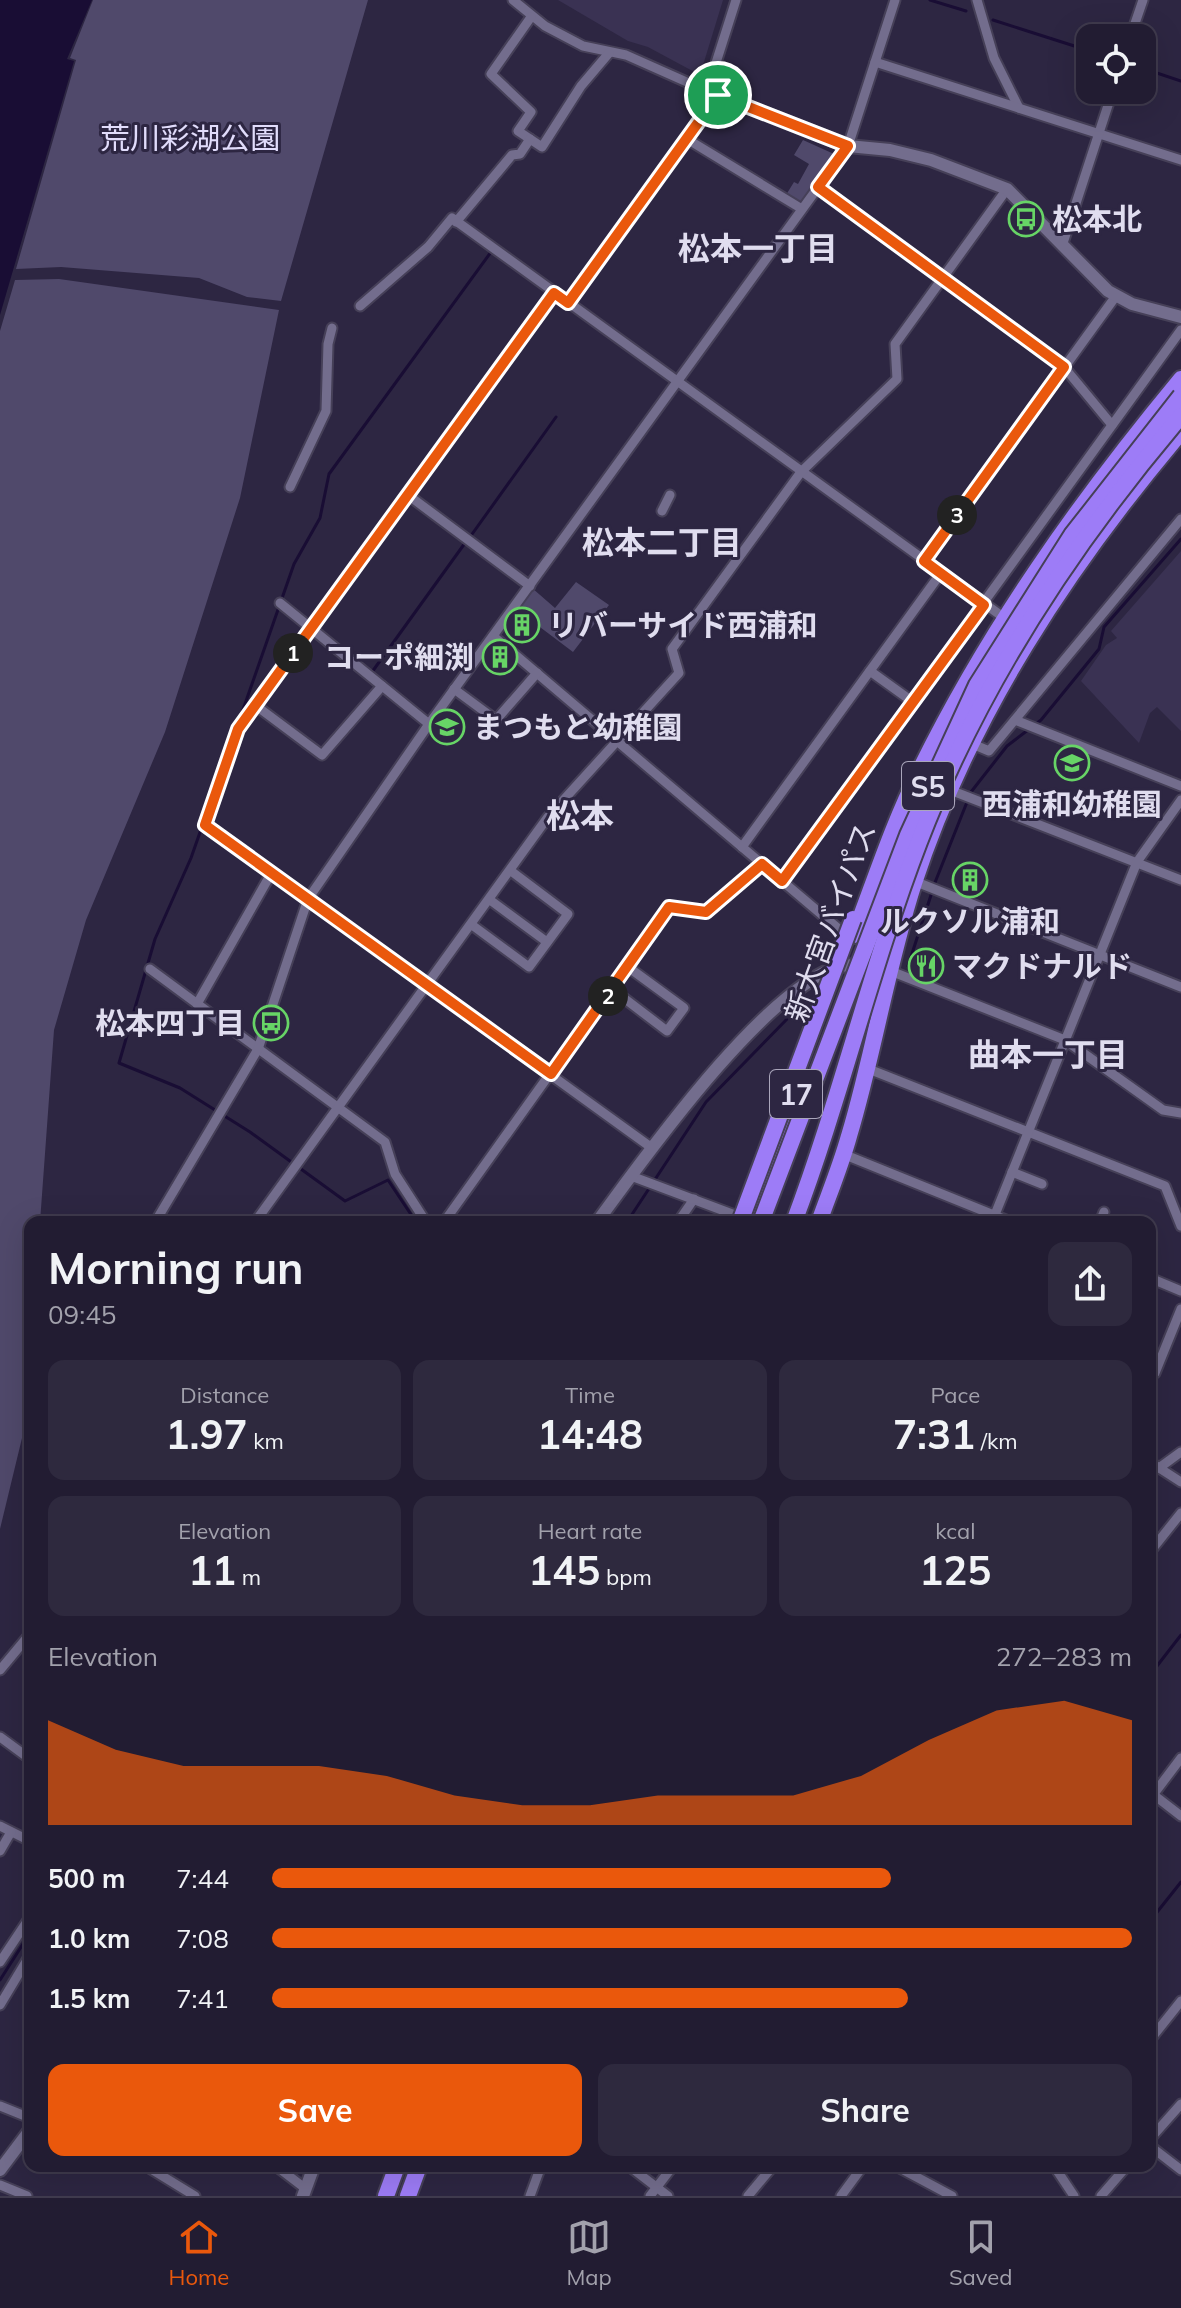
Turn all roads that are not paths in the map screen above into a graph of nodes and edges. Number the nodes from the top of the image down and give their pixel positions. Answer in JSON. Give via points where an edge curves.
{"nodes":[{"id":1,"x":513,"y":0,"type":"edge"},
{"id":2,"x":736,"y":0,"type":"edge"},
{"id":3,"x":895,"y":0,"type":"edge"},
{"id":4,"x":977,"y":0,"type":"edge"},
{"id":5,"x":1143,"y":0,"type":"edge"},
{"id":6,"x":531,"y":17,"type":"junction"},
{"id":7,"x":1135,"y":24,"type":"edge"},
{"id":8,"x":609,"y":53,"type":"junction"},
{"id":9,"x":875,"y":62,"type":"junction"},
{"id":10,"x":713,"y":93,"type":"junction"},
{"id":11,"x":1108,"y":104,"type":"edge"},
{"id":12,"x":1019,"y":108,"type":"junction"},
{"id":13,"x":1099,"y":133,"type":"junction"},
{"id":14,"x":530,"y":139,"type":"junction"},
{"id":15,"x":687,"y":139,"type":"junction"},
{"id":16,"x":848,"y":146,"type":"junction"},
{"id":17,"x":1181,"y":160,"type":"edge"},
{"id":18,"x":818,"y":187,"type":"junction"},
{"id":19,"x":1007,"y":189,"type":"junction"},
{"id":20,"x":802,"y":209,"type":"junction"},
{"id":21,"x":456,"y":222,"type":"junction"},
{"id":22,"x":1062,"y":246,"type":"junction"},
{"id":23,"x":942,"y":278,"type":"junction"},
{"id":24,"x":554,"y":293,"type":"junction"},
{"id":25,"x":1116,"y":296,"type":"junction"},
{"id":26,"x":568,"y":303,"type":"junction"},
{"id":27,"x":360,"y":306,"type":"dead end"},
{"id":28,"x":1181,"y":317,"type":"edge"},
{"id":29,"x":332,"y":328,"type":"dead end"},
{"id":30,"x":1181,"y":330,"type":"edge"},
{"id":31,"x":1064,"y":367,"type":"junction"},
{"id":32,"x":1181,"y":379,"type":"edge"},
{"id":33,"x":677,"y":382,"type":"junction"},
{"id":34,"x":1181,"y":396,"type":"edge"},
{"id":35,"x":1181,"y":416,"type":"edge"},
{"id":36,"x":1112,"y":425,"type":"junction"},
{"id":37,"x":1181,"y":432,"type":"edge"},
{"id":38,"x":801,"y":472,"type":"junction"},
{"id":39,"x":290,"y":487,"type":"dead end"},
{"id":40,"x":408,"y":495,"type":"junction"},
{"id":41,"x":670,"y":495,"type":"dead end"},
{"id":42,"x":662,"y":511,"type":"dead end"},
{"id":43,"x":1181,"y":519,"type":"edge"},
{"id":44,"x":924,"y":561,"type":"junction"},
{"id":45,"x":941,"y":573,"type":"junction"},
{"id":46,"x":530,"y":586,"type":"junction"},
{"id":47,"x":280,"y":603,"type":"dead end"},
{"id":48,"x":984,"y":605,"type":"junction"},
{"id":49,"x":1003,"y":617,"type":"junction"},
{"id":50,"x":311,"y":628,"type":"junction"},
{"id":51,"x":493,"y":636,"type":"junction"},
{"id":52,"x":870,"y":671,"type":"junction"},
{"id":53,"x":537,"y":673,"type":"junction"},
{"id":54,"x":382,"y":686,"type":"junction"},
{"id":55,"x":454,"y":689,"type":"junction"},
{"id":56,"x":913,"y":702,"type":"junction"},
{"id":57,"x":255,"y":705,"type":"junction"},
{"id":58,"x":1015,"y":720,"type":"junction"},
{"id":59,"x":429,"y":724,"type":"junction"},
{"id":60,"x":616,"y":740,"type":"junction"},
{"id":61,"x":970,"y":743,"type":"junction"},
{"id":62,"x":1181,"y":786,"type":"edge"},
{"id":63,"x":962,"y":795,"type":"junction"},
{"id":64,"x":1181,"y":800,"type":"edge"},
{"id":65,"x":894,"y":827,"type":"junction"},
{"id":66,"x":742,"y":847,"type":"junction"},
{"id":67,"x":1137,"y":862,"type":"junction"},
{"id":68,"x":762,"y":864,"type":"junction"},
{"id":69,"x":511,"y":871,"type":"junction"},
{"id":70,"x":272,"y":872,"type":"junction"},
{"id":71,"x":1181,"y":880,"type":"edge"},
{"id":72,"x":782,"y":881,"type":"junction"},
{"id":73,"x":927,"y":886,"type":"junction"},
{"id":74,"x":308,"y":899,"type":"junction"},
{"id":75,"x":490,"y":900,"type":"junction"},
{"id":76,"x":472,"y":925,"type":"junction"},
{"id":77,"x":852,"y":941,"type":"junction"},
{"id":78,"x":547,"y":942,"type":"junction"},
{"id":79,"x":1100,"y":954,"type":"junction"},
{"id":80,"x":843,"y":965,"type":"junction"},
{"id":81,"x":628,"y":967,"type":"junction"},
{"id":82,"x":150,"y":969,"type":"dead end"},
{"id":83,"x":888,"y":970,"type":"junction"},
{"id":84,"x":806,"y":983,"type":"junction"},
{"id":85,"x":428,"y":985,"type":"junction"},
{"id":86,"x":1181,"y":987,"type":"edge"},
{"id":87,"x":612,"y":989,"type":"junction"},
{"id":88,"x":197,"y":1004,"type":"junction"},
{"id":89,"x":826,"y":1014,"type":"junction"},
{"id":90,"x":1065,"y":1040,"type":"junction"},
{"id":91,"x":258,"y":1049,"type":"junction"},
{"id":92,"x":866,"y":1068,"type":"junction"},
{"id":93,"x":551,"y":1074,"type":"junction"},
{"id":94,"x":338,"y":1108,"type":"junction"},
{"id":95,"x":1181,"y":1113,"type":"edge"},
{"id":96,"x":1028,"y":1132,"type":"junction"},
{"id":97,"x":849,"y":1137,"type":"junction"},
{"id":98,"x":652,"y":1148,"type":"junction"},
{"id":99,"x":843,"y":1154,"type":"junction"},
{"id":100,"x":1012,"y":1172,"type":"junction"},
{"id":101,"x":631,"y":1176,"type":"junction"},
{"id":102,"x":1042,"y":1184,"type":"dead end"},
{"id":103,"x":694,"y":1199,"type":"junction"},
{"id":104,"x":159,"y":1216,"type":"edge"},
{"id":105,"x":259,"y":1216,"type":"edge"},
{"id":106,"x":422,"y":1216,"type":"edge"},
{"id":107,"x":448,"y":1216,"type":"edge"},
{"id":108,"x":601,"y":1216,"type":"edge"},
{"id":109,"x":682,"y":1216,"type":"edge"},
{"id":110,"x":735,"y":1216,"type":"edge"},
{"id":111,"x":752,"y":1216,"type":"edge"},
{"id":112,"x":752,"y":1216,"type":"edge"},
{"id":113,"x":752,"y":1216,"type":"edge"},
{"id":114,"x":796,"y":1216,"type":"edge"},
{"id":115,"x":809,"y":1216,"type":"edge"},
{"id":116,"x":821,"y":1216,"type":"edge"},
{"id":117,"x":988,"y":1216,"type":"edge"},
{"id":118,"x":994,"y":1216,"type":"edge"},
{"id":119,"x":1181,"y":1226,"type":"edge"},
{"id":120,"x":1156,"y":1284,"type":"edge"},
{"id":121,"x":1181,"y":1291,"type":"edge"},
{"id":122,"x":1181,"y":1309,"type":"edge"},
{"id":123,"x":1156,"y":1363,"type":"edge"},
{"id":124,"x":1181,"y":1452,"type":"edge"},
{"id":125,"x":1156,"y":1464,"type":"edge"},
{"id":126,"x":1156,"y":1466,"type":"edge"},
{"id":127,"x":1181,"y":1482,"type":"edge"},
{"id":128,"x":1181,"y":1513,"type":"edge"},
{"id":129,"x":1172,"y":1524,"type":"junction"},
{"id":130,"x":1181,"y":1531,"type":"edge"},
{"id":131,"x":1156,"y":1544,"type":"edge"},
{"id":132,"x":24,"y":1641,"type":"edge"},
{"id":133,"x":0,"y":1670,"type":"edge"},
{"id":134,"x":0,"y":1737,"type":"edge"},
{"id":135,"x":24,"y":1755,"type":"edge"},
{"id":136,"x":1181,"y":1758,"type":"edge"},
{"id":137,"x":1156,"y":1789,"type":"edge"},
{"id":138,"x":1156,"y":1798,"type":"edge"},
{"id":139,"x":1181,"y":1816,"type":"edge"},
{"id":140,"x":0,"y":1826,"type":"edge"},
{"id":141,"x":11,"y":1832,"type":"junction"},
{"id":142,"x":24,"y":1838,"type":"edge"},
{"id":143,"x":0,"y":1851,"type":"edge"},
{"id":144,"x":24,"y":1926,"type":"edge"},
{"id":145,"x":0,"y":1962,"type":"edge"},
{"id":146,"x":24,"y":1965,"type":"edge"},
{"id":147,"x":1181,"y":2001,"type":"edge"},
{"id":148,"x":0,"y":2005,"type":"edge"},
{"id":149,"x":1156,"y":2032,"type":"edge"},
{"id":150,"x":1181,"y":2104,"type":"edge"},
{"id":151,"x":0,"y":2106,"type":"edge"},
{"id":152,"x":24,"y":2116,"type":"edge"},
{"id":153,"x":1156,"y":2132,"type":"edge"},
{"id":154,"x":24,"y":2138,"type":"edge"},
{"id":155,"x":1156,"y":2151,"type":"edge"},
{"id":156,"x":0,"y":2170,"type":"edge"},
{"id":157,"x":1181,"y":2170,"type":"edge"},
{"id":158,"x":156,"y":2172,"type":"edge"},
{"id":159,"x":282,"y":2172,"type":"edge"},
{"id":160,"x":312,"y":2172,"type":"edge"},
{"id":161,"x":395,"y":2172,"type":"edge"},
{"id":162,"x":404,"y":2172,"type":"edge"},
{"id":163,"x":417,"y":2172,"type":"edge"},
{"id":164,"x":428,"y":2172,"type":"edge"},
{"id":165,"x":539,"y":2172,"type":"edge"},
{"id":166,"x":637,"y":2172,"type":"edge"},
{"id":167,"x":668,"y":2172,"type":"edge"},
{"id":168,"x":768,"y":2172,"type":"edge"},
{"id":169,"x":859,"y":2172,"type":"edge"},
{"id":170,"x":907,"y":2172,"type":"edge"},
{"id":171,"x":1058,"y":2172,"type":"edge"},
{"id":172,"x":1122,"y":2172,"type":"edge"},
{"id":173,"x":0,"y":2185,"type":"edge"},
{"id":174,"x":657,"y":2187,"type":"junction"},
{"id":175,"x":304,"y":2192,"type":"edge"},
{"id":176,"x":27,"y":2196,"type":"edge"},
{"id":177,"x":195,"y":2196,"type":"edge"},
{"id":178,"x":386,"y":2196,"type":"edge"},
{"id":179,"x":395,"y":2196,"type":"edge"},
{"id":180,"x":408,"y":2196,"type":"edge"},
{"id":181,"x":418,"y":2196,"type":"edge"},
{"id":182,"x":530,"y":2196,"type":"edge"},
{"id":183,"x":650,"y":2196,"type":"edge"},
{"id":184,"x":668,"y":2196,"type":"edge"},
{"id":185,"x":748,"y":2196,"type":"edge"},
{"id":186,"x":841,"y":2196,"type":"edge"},
{"id":187,"x":952,"y":2196,"type":"edge"},
{"id":188,"x":1074,"y":2196,"type":"edge"},
{"id":189,"x":1101,"y":2196,"type":"edge"}],
"edges":[{"from":1,"to":6,"type":"street"},
{"from":2,"to":10,"type":"street"},
{"from":3,"to":9,"type":"street"},
{"from":4,"to":12,"type":"street","via":[[994,58]]},
{"from":5,"to":7,"type":"street"},
{"from":6,"to":8,"type":"street","via":[[583,46]]},
{"from":6,"to":14,"type":"street","via":[[491,74],[531,112],[518,131]]},
{"from":8,"to":10,"type":"street","via":[[626,55]]},
{"from":8,"to":14,"type":"street","via":[[542,147]]},
{"from":9,"to":12,"type":"street"},
{"from":9,"to":16,"type":"street"},
{"from":10,"to":15,"type":"street"},
{"from":10,"to":16,"type":"street"},
{"from":11,"to":13,"type":"street"},
{"from":12,"to":13,"type":"street"},
{"from":13,"to":17,"type":"street"},
{"from":13,"to":22,"type":"street"},
{"from":14,"to":21,"type":"street"},
{"from":15,"to":20,"type":"street"},
{"from":15,"to":26,"type":"street"},
{"from":16,"to":18,"type":"street"},
{"from":16,"to":19,"type":"street","via":[[931,160]]},
{"from":18,"to":20,"type":"street"},
{"from":18,"to":23,"type":"street"},
{"from":19,"to":22,"type":"street"},
{"from":19,"to":23,"type":"street"},
{"from":20,"to":33,"type":"street"},
{"from":21,"to":24,"type":"street"},
{"from":21,"to":27,"type":"street","via":[[452,218],[428,247]]},
{"from":22,"to":25,"type":"street"},
{"from":23,"to":31,"type":"street"},
{"from":23,"to":38,"type":"street","via":[[895,344],[897,379]]},
{"from":24,"to":26,"type":"street"},
{"from":24,"to":40,"type":"street"},
{"from":25,"to":28,"type":"street"},
{"from":25,"to":31,"type":"street"},
{"from":26,"to":33,"type":"street"},
{"from":29,"to":39,"type":"street","via":[[326,411]]},
{"from":30,"to":36,"type":"street"},
{"from":31,"to":36,"type":"street"},
{"from":31,"to":44,"type":"street"},
{"from":32,"to":49,"type":"highway","name":"新大宮バイパス","number":"17","via":[[1090,492]]},
{"from":33,"to":38,"type":"street"},
{"from":33,"to":46,"type":"street"},
{"from":34,"to":111,"type":"highway","number":"S5","bridge":true,"via":[[1072,535],[977,685],[908,835]]},
{"from":35,"to":114,"type":"highway","number":"S5","bridge":true,"via":[[1081,542],[1016,643],[963,740],[893,911],[839,1095]]},
{"from":36,"to":48,"type":"street"},
{"from":37,"to":61,"type":"highway","number":"17","via":[[1117,507],[1042,615]]},
{"from":38,"to":44,"type":"street"},
{"from":38,"to":60,"type":"street","via":[[672,649],[679,673]]},
{"from":40,"to":46,"type":"street"},
{"from":40,"to":50,"type":"street"},
{"from":41,"to":42,"type":"street"},
{"from":43,"to":58,"type":"street"},
{"from":44,"to":45,"type":"street"},
{"from":45,"to":48,"type":"street"},
{"from":45,"to":52,"type":"street"},
{"from":46,"to":51,"type":"street"},
{"from":47,"to":50,"type":"street"},
{"from":48,"to":49,"type":"street"},
{"from":48,"to":56,"type":"street"},
{"from":49,"to":65,"type":"highway","name":"新大宮バイパス","number":"17"},
{"from":50,"to":54,"type":"street"},
{"from":50,"to":57,"type":"street"},
{"from":51,"to":53,"type":"street"},
{"from":51,"to":55,"type":"street"},
{"from":52,"to":56,"type":"street"},
{"from":52,"to":66,"type":"street"},
{"from":53,"to":55,"type":"street","via":[[496,720]]},
{"from":53,"to":60,"type":"street"},
{"from":54,"to":57,"type":"street","via":[[322,755]]},
{"from":54,"to":59,"type":"street"},
{"from":55,"to":59,"type":"street"},
{"from":56,"to":72,"type":"street"},
{"from":57,"to":70,"type":"street","via":[[238,729],[205,825]]},
{"from":58,"to":61,"type":"street","via":[[989,751]]},
{"from":58,"to":62,"type":"street"},
{"from":59,"to":74,"type":"street"},
{"from":60,"to":66,"type":"street"},
{"from":60,"to":69,"type":"street","via":[[548,817]]},
{"from":61,"to":63,"type":"highway","number":"17"},
{"from":63,"to":67,"type":"street"},
{"from":63,"to":73,"type":"highway","number":"17"},
{"from":64,"to":67,"type":"street"},
{"from":65,"to":77,"type":"highway","name":"新大宮バイパス","number":"17"},
{"from":65,"to":112,"type":"highway","number":"S5","bridge":true,"via":[[876,854]]},
{"from":66,"to":68,"type":"street"},
{"from":67,"to":71,"type":"street"},
{"from":67,"to":79,"type":"street"},
{"from":68,"to":72,"type":"street"},
{"from":68,"to":81,"type":"street","via":[[706,912],[669,907]]},
{"from":69,"to":75,"type":"street"},
{"from":69,"to":78,"type":"street","via":[[568,914]]},
{"from":70,"to":74,"type":"street"},
{"from":70,"to":88,"type":"street"},
{"from":72,"to":77,"type":"street"},
{"from":73,"to":79,"type":"street"},
{"from":73,"to":83,"type":"highway","number":"17"},
{"from":74,"to":85,"type":"street"},
{"from":74,"to":91,"type":"street"},
{"from":75,"to":76,"type":"street"},
{"from":75,"to":78,"type":"street"},
{"from":76,"to":78,"type":"street","via":[[529,967]]},
{"from":76,"to":85,"type":"street"},
{"from":77,"to":80,"type":"highway","name":"新大宮バイパス","number":"17"},
{"from":79,"to":86,"type":"street"},
{"from":79,"to":90,"type":"street"},
{"from":80,"to":83,"type":"street"},
{"from":80,"to":84,"type":"street"},
{"from":80,"to":89,"type":"highway","name":"新大宮バイパス","number":"17"},
{"from":81,"to":87,"type":"street"},
{"from":81,"to":87,"type":"street","via":[[684,1008],[667,1031]]},
{"from":82,"to":88,"type":"street"},
{"from":83,"to":90,"type":"street"},
{"from":83,"to":92,"type":"highway","number":"17"},
{"from":84,"to":89,"type":"street","via":[[824,991]]},
{"from":84,"to":98,"type":"street","via":[[735,1051]]},
{"from":85,"to":93,"type":"street"},
{"from":85,"to":94,"type":"street"},
{"from":87,"to":93,"type":"street"},
{"from":88,"to":91,"type":"street"},
{"from":89,"to":113,"type":"highway","name":"新大宮バイパス","number":"17"},
{"from":90,"to":95,"type":"street","via":[[1163,1110]]},
{"from":90,"to":96,"type":"street"},
{"from":91,"to":94,"type":"street"},
{"from":91,"to":104,"type":"street"},
{"from":92,"to":96,"type":"street"},
{"from":92,"to":97,"type":"highway","number":"17"},
{"from":93,"to":98,"type":"street"},
{"from":93,"to":107,"type":"street"},
{"from":94,"to":105,"type":"street"},
{"from":94,"to":106,"type":"street","via":[[385,1142],[395,1174]]},
{"from":96,"to":100,"type":"street"},
{"from":96,"to":119,"type":"street","via":[[1165,1186]]},
{"from":97,"to":99,"type":"highway","number":"17"},
{"from":97,"to":115,"type":"highway","number":"17","via":[[834,1151]]},
{"from":98,"to":101,"type":"street"},
{"from":99,"to":116,"type":"highway","number":"17"},
{"from":99,"to":117,"type":"street"},
{"from":100,"to":102,"type":"street"},
{"from":100,"to":118,"type":"street"},
{"from":101,"to":103,"type":"street"},
{"from":101,"to":108,"type":"street"},
{"from":103,"to":109,"type":"street"},
{"from":103,"to":110,"type":"street"},
{"from":120,"to":121,"type":"street"},
{"from":122,"to":123,"type":"street"},
{"from":124,"to":125,"type":"street"},
{"from":126,"to":127,"type":"street"},
{"from":128,"to":129,"type":"street"},
{"from":129,"to":130,"type":"street"},
{"from":129,"to":131,"type":"street"},
{"from":132,"to":133,"type":"street"},
{"from":134,"to":135,"type":"street"},
{"from":136,"to":137,"type":"street"},
{"from":138,"to":139,"type":"street"},
{"from":140,"to":141,"type":"street"},
{"from":141,"to":142,"type":"street"},
{"from":141,"to":143,"type":"street"},
{"from":144,"to":145,"type":"street"},
{"from":146,"to":148,"type":"street"},
{"from":147,"to":149,"type":"street"},
{"from":150,"to":153,"type":"street"},
{"from":151,"to":152,"type":"street"},
{"from":154,"to":156,"type":"street"},
{"from":155,"to":157,"type":"street"},
{"from":158,"to":177,"type":"street"},
{"from":159,"to":175,"type":"street"},
{"from":160,"to":175,"type":"street"},
{"from":161,"to":178,"type":"highway"},
{"from":162,"to":179,"type":"highway"},
{"from":163,"to":180,"type":"highway"},
{"from":164,"to":181,"type":"highway"},
{"from":165,"to":182,"type":"street"},
{"from":166,"to":174,"type":"street"},
{"from":167,"to":174,"type":"street"},
{"from":168,"to":185,"type":"street"},
{"from":169,"to":186,"type":"street"},
{"from":170,"to":187,"type":"street"},
{"from":171,"to":188,"type":"street"},
{"from":172,"to":189,"type":"street"},
{"from":173,"to":176,"type":"street"},
{"from":174,"to":183,"type":"street"},
{"from":174,"to":184,"type":"street"}]}
